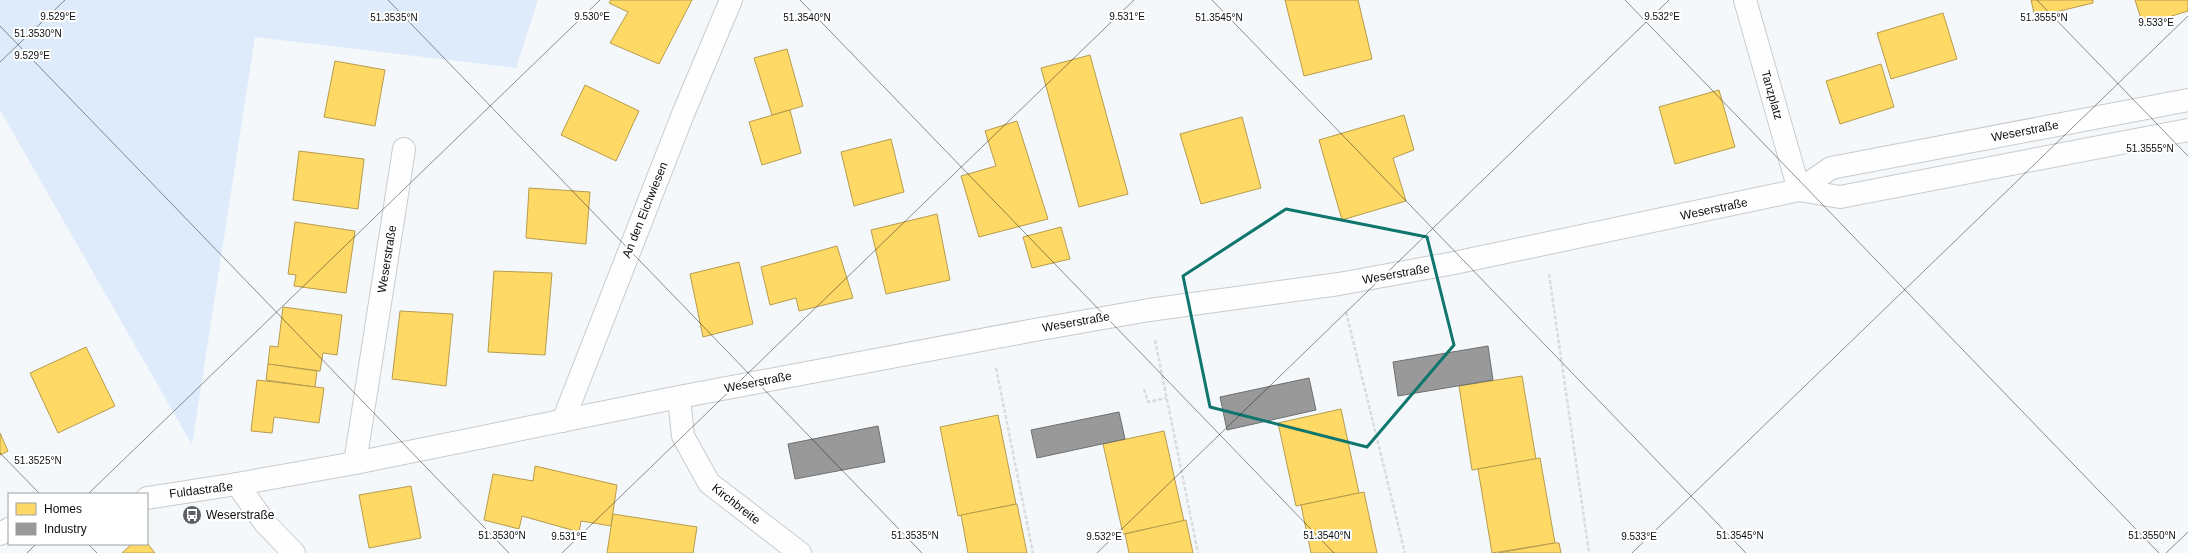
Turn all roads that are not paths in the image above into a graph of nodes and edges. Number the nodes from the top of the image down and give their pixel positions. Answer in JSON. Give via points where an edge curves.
{"nodes":[{"id":1,"x":731,"y":0,"type":"edge"},
{"id":2,"x":1744,"y":0,"type":"edge"},
{"id":3,"x":2188,"y":100,"type":"edge"},
{"id":4,"x":2188,"y":130,"type":"edge"},
{"id":5,"x":404,"y":149,"type":"dead end"},
{"id":6,"x":1799,"y":190,"type":"junction"},
{"id":7,"x":679,"y":397,"type":"junction"},
{"id":8,"x":563,"y":420,"type":"junction"},
{"id":9,"x":355,"y":464,"type":"junction"},
{"id":10,"x":238,"y":484,"type":"junction"},
{"id":11,"x":148,"y":498,"type":"edge"},
{"id":12,"x":294,"y":553,"type":"edge"},
{"id":13,"x":800,"y":553,"type":"edge"}],
"edges":[{"from":1,"to":8,"type":"street","name":"An den Eichwiesen","via":[[682,114]]},
{"from":2,"to":6,"type":"street","name":"Tanzplatz"},
{"from":3,"to":6,"type":"street","name":"Weserstraße","via":[[1831,168]]},
{"from":4,"to":6,"type":"street","name":"Weserstraße","via":[[1840,197]]},
{"from":5,"to":9,"type":"street","name":"Weserstraße"},
{"from":6,"to":7,"type":"street","name":"Weserstraße","via":[[1545,245],[1340,284],[1149,310]]},
{"from":7,"to":8,"type":"street","name":"Weserstraße"},
{"from":7,"to":13,"type":"street","name":"Kirchbreite","via":[[683,436],[709,483]]},
{"from":8,"to":9,"type":"street","name":"Weserstraße"},
{"from":9,"to":10,"type":"street","name":"Weserstraße"},
{"from":10,"to":11,"type":"street","name":"Fuldastraße"},
{"from":10,"to":12,"type":"street","name":"Fuldastraße","via":[[265,523]]}]}
